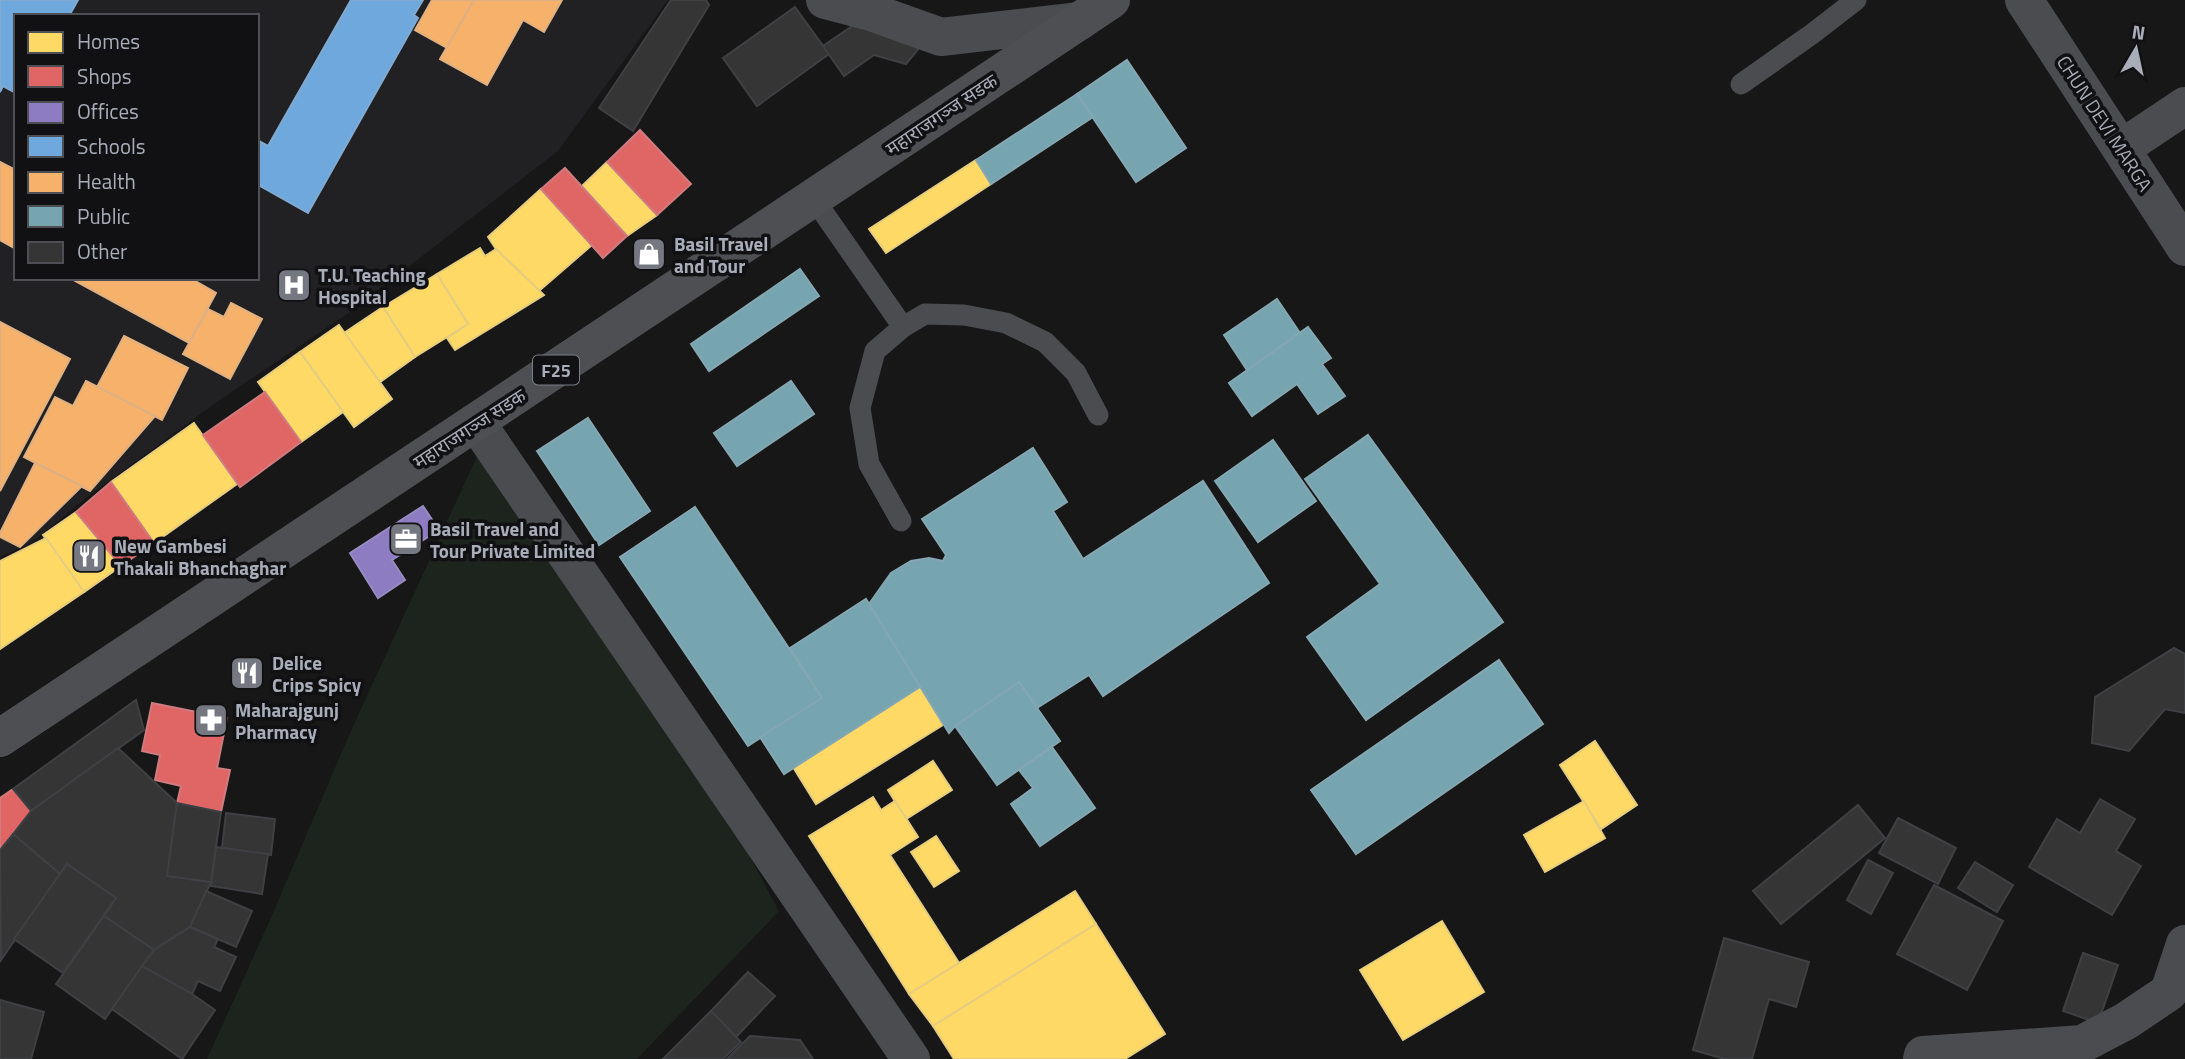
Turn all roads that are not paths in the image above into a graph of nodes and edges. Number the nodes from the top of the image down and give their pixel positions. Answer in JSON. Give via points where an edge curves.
{"nodes":[{"id":1,"x":825,"y":0,"type":"edge"},
{"id":2,"x":1856,"y":0,"type":"edge"},
{"id":3,"x":2024,"y":0,"type":"edge"},
{"id":4,"x":1096,"y":10,"type":"edge"},
{"id":5,"x":1741,"y":84,"type":"dead end"},
{"id":6,"x":2185,"y":106,"type":"edge"},
{"id":7,"x":2122,"y":148,"type":"junction"},
{"id":8,"x":814,"y":199,"type":"junction"},
{"id":9,"x":2185,"y":247,"type":"edge"},
{"id":10,"x":903,"y":327,"type":"junction"},
{"id":11,"x":1098,"y":415,"type":"dead end"},
{"id":12,"x":476,"y":422,"type":"junction"},
{"id":13,"x":901,"y":521,"type":"dead end"},
{"id":14,"x":0,"y":738,"type":"edge"},
{"id":15,"x":2185,"y":944,"type":"edge"},
{"id":16,"x":911,"y":1059,"type":"edge"},
{"id":17,"x":1922,"y":1059,"type":"edge"}],
"edges":[{"from":1,"to":4,"type":"street","via":[[940,37]]},
{"from":2,"to":5,"type":"lane"},
{"from":3,"to":7,"type":"street","name":"CHUN DEVI MARGA"},
{"from":4,"to":8,"type":"main road","name":"महाराजगञ्ज सडक","number":"F25"},
{"from":6,"to":7,"type":"street"},
{"from":7,"to":9,"type":"street","name":"CHUN DEVI MARGA"},
{"from":8,"to":10,"type":"lane"},
{"from":8,"to":12,"type":"main road","name":"महाराजगञ्ज सडक","number":"F25"},
{"from":10,"to":11,"type":"lane","via":[[925,314],[1006,323],[1053,349],[1076,373]]},
{"from":10,"to":13,"type":"lane","via":[[875,351],[860,408],[869,464]]},
{"from":12,"to":14,"type":"main road","name":"महाराजगञ्ज सडक","number":"F25"},
{"from":12,"to":16,"type":"street"},
{"from":15,"to":17,"type":"street","via":[[2168,992],[2082,1044],[1923,1055]]}]}
